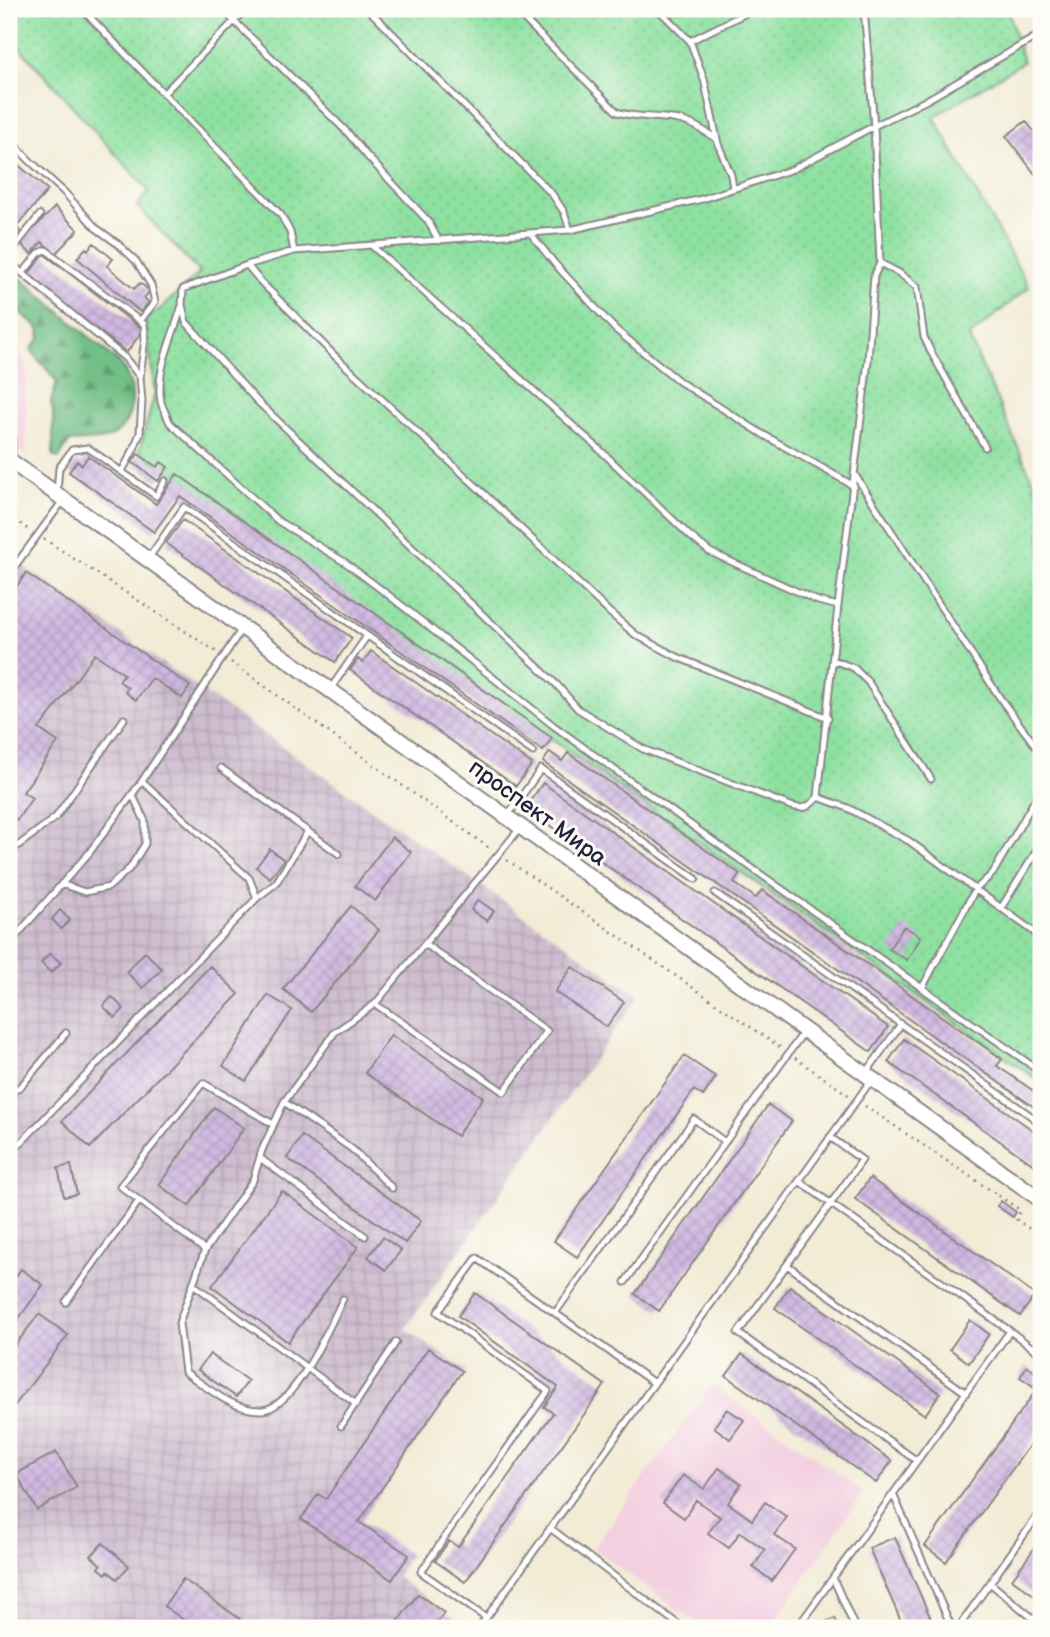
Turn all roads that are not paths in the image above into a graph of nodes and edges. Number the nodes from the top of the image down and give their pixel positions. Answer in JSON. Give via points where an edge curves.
{"nodes":[{"id":1,"x":82,"y":9,"type":"edge"},
{"id":2,"x":222,"y":9,"type":"edge"},
{"id":3,"x":246,"y":9,"type":"edge"},
{"id":4,"x":368,"y":9,"type":"edge"},
{"id":5,"x":514,"y":9,"type":"edge"},
{"id":6,"x":658,"y":9,"type":"edge"},
{"id":7,"x":754,"y":9,"type":"edge"},
{"id":8,"x":864,"y":9,"type":"edge"},
{"id":9,"x":234,"y":21,"type":"junction"},
{"id":10,"x":1041,"y":34,"type":"edge"},
{"id":11,"x":690,"y":41,"type":"junction"},
{"id":12,"x":164,"y":93,"type":"junction"},
{"id":13,"x":874,"y":126,"type":"junction"},
{"id":14,"x":9,"y":139,"type":"edge"},
{"id":15,"x":717,"y":139,"type":"junction"},
{"id":16,"x":733,"y":188,"type":"junction"},
{"id":17,"x":40,"y":215,"type":"dead end"},
{"id":18,"x":570,"y":230,"type":"junction"},
{"id":19,"x":531,"y":233,"type":"junction"},
{"id":20,"x":439,"y":241,"type":"junction"},
{"id":21,"x":372,"y":246,"type":"junction"},
{"id":22,"x":294,"y":251,"type":"junction"},
{"id":23,"x":9,"y":254,"type":"edge"},
{"id":24,"x":9,"y":262,"type":"edge"},
{"id":25,"x":880,"y":263,"type":"junction"},
{"id":26,"x":247,"y":265,"type":"junction"},
{"id":27,"x":23,"y":273,"type":"junction"},
{"id":28,"x":182,"y":305,"type":"junction"},
{"id":29,"x":140,"y":321,"type":"junction"},
{"id":30,"x":140,"y":377,"type":"junction"},
{"id":31,"x":9,"y":408,"type":"edge"},
{"id":32,"x":985,"y":447,"type":"dead end"},
{"id":33,"x":10,"y":461,"type":"edge"},
{"id":34,"x":122,"y":471,"type":"junction"},
{"id":35,"x":855,"y":475,"type":"junction"},
{"id":36,"x":165,"y":481,"type":"dead end"},
{"id":37,"x":854,"y":486,"type":"junction"},
{"id":38,"x":61,"y":497,"type":"junction"},
{"id":39,"x":148,"y":559,"type":"junction"},
{"id":40,"x":9,"y":574,"type":"edge"},
{"id":41,"x":838,"y":606,"type":"junction"},
{"id":42,"x":243,"y":627,"type":"junction"},
{"id":43,"x":367,"y":636,"type":"junction"},
{"id":44,"x":833,"y":660,"type":"junction"},
{"id":45,"x":329,"y":690,"type":"junction"},
{"id":46,"x":828,"y":718,"type":"junction"},
{"id":47,"x":124,"y":719,"type":"dead end"},
{"id":48,"x":533,"y":752,"type":"dead end"},
{"id":49,"x":1041,"y":752,"type":"edge"},
{"id":50,"x":221,"y":768,"type":"dead end"},
{"id":51,"x":931,"y":779,"type":"dead end"},
{"id":52,"x":142,"y":781,"type":"junction"},
{"id":53,"x":1041,"y":789,"type":"edge"},
{"id":54,"x":132,"y":794,"type":"junction"},
{"id":55,"x":818,"y":797,"type":"junction"},
{"id":56,"x":507,"y":817,"type":"junction"},
{"id":57,"x":521,"y":827,"type":"junction"},
{"id":58,"x":308,"y":831,"type":"junction"},
{"id":59,"x":1041,"y":844,"type":"edge"},
{"id":60,"x":339,"y":854,"type":"dead end"},
{"id":61,"x":9,"y":856,"type":"edge"},
{"id":62,"x":696,"y":879,"type":"dead end"},
{"id":63,"x":61,"y":884,"type":"junction"},
{"id":64,"x":975,"y":890,"type":"junction"},
{"id":65,"x":715,"y":893,"type":"dead end"},
{"id":66,"x":257,"y":898,"type":"junction"},
{"id":67,"x":1001,"y":908,"type":"junction"},
{"id":68,"x":1041,"y":937,"type":"edge"},
{"id":69,"x":9,"y":944,"type":"edge"},
{"id":70,"x":425,"y":944,"type":"junction"},
{"id":71,"x":922,"y":988,"type":"junction"},
{"id":72,"x":375,"y":1004,"type":"junction"},
{"id":73,"x":901,"y":1024,"type":"junction"},
{"id":74,"x":805,"y":1031,"type":"junction"},
{"id":75,"x":66,"y":1033,"type":"dead end"},
{"id":76,"x":1041,"y":1072,"type":"edge"},
{"id":77,"x":869,"y":1077,"type":"junction"},
{"id":78,"x":9,"y":1095,"type":"edge"},
{"id":79,"x":284,"y":1101,"type":"junction"},
{"id":80,"x":1041,"y":1123,"type":"edge"},
{"id":81,"x":273,"y":1124,"type":"junction"},
{"id":82,"x":830,"y":1137,"type":"junction"},
{"id":83,"x":725,"y":1142,"type":"junction"},
{"id":84,"x":9,"y":1150,"type":"edge"},
{"id":85,"x":260,"y":1158,"type":"junction"},
{"id":86,"x":799,"y":1181,"type":"junction"},
{"id":87,"x":392,"y":1188,"type":"dead end"},
{"id":88,"x":1041,"y":1200,"type":"edge"},
{"id":89,"x":139,"y":1201,"type":"junction"},
{"id":90,"x":831,"y":1204,"type":"junction"},
{"id":91,"x":365,"y":1236,"type":"dead end"},
{"id":92,"x":205,"y":1250,"type":"junction"},
{"id":93,"x":787,"y":1265,"type":"junction"},
{"id":94,"x":625,"y":1282,"type":"dead end"},
{"id":95,"x":193,"y":1284,"type":"junction"},
{"id":96,"x":343,"y":1299,"type":"dead end"},
{"id":97,"x":66,"y":1302,"type":"dead end"},
{"id":98,"x":555,"y":1313,"type":"junction"},
{"id":99,"x":1010,"y":1331,"type":"junction"},
{"id":100,"x":1041,"y":1339,"type":"edge"},
{"id":101,"x":396,"y":1342,"type":"dead end"},
{"id":102,"x":1034,"y":1349,"type":"junction"},
{"id":103,"x":1041,"y":1354,"type":"edge"},
{"id":104,"x":308,"y":1368,"type":"junction"},
{"id":105,"x":654,"y":1383,"type":"junction"},
{"id":106,"x":966,"y":1393,"type":"junction"},
{"id":107,"x":356,"y":1404,"type":"junction"},
{"id":108,"x":341,"y":1426,"type":"dead end"},
{"id":109,"x":917,"y":1461,"type":"junction"},
{"id":110,"x":893,"y":1494,"type":"junction"},
{"id":111,"x":1041,"y":1511,"type":"edge"},
{"id":112,"x":550,"y":1528,"type":"junction"},
{"id":113,"x":833,"y":1578,"type":"junction"},
{"id":114,"x":990,"y":1583,"type":"junction"},
{"id":115,"x":486,"y":1618,"type":"junction"},
{"id":116,"x":1041,"y":1625,"type":"edge"},
{"id":117,"x":478,"y":1628,"type":"edge"},
{"id":118,"x":683,"y":1628,"type":"edge"},
{"id":119,"x":797,"y":1628,"type":"edge"},
{"id":120,"x":855,"y":1628,"type":"edge"},
{"id":121,"x":955,"y":1628,"type":"edge"}],
"edges":[{"from":1,"to":12,"type":"lane"},
{"from":2,"to":9,"type":"lane"},
{"from":3,"to":9,"type":"lane"},
{"from":4,"to":18,"type":"lane","via":[[552,194]]},
{"from":5,"to":15,"type":"lane","via":[[617,112],[684,121]]},
{"from":6,"to":11,"type":"lane"},
{"from":7,"to":11,"type":"lane"},
{"from":8,"to":13,"type":"lane"},
{"from":9,"to":12,"type":"lane"},
{"from":9,"to":20,"type":"lane","via":[[347,132],[428,221]]},
{"from":10,"to":13,"type":"lane","via":[[925,102]]},
{"from":11,"to":15,"type":"lane"},
{"from":12,"to":22,"type":"lane","via":[[281,215]]},
{"from":13,"to":16,"type":"lane","via":[[793,169]]},
{"from":13,"to":25,"type":"lane"},
{"from":14,"to":29,"type":"lane","via":[[96,228],[136,261],[151,285],[155,302]]},
{"from":15,"to":16,"type":"lane"},
{"from":16,"to":18,"type":"lane"},
{"from":17,"to":23,"type":"lane"},
{"from":18,"to":19,"type":"lane"},
{"from":19,"to":20,"type":"lane"},
{"from":19,"to":37,"type":"lane","via":[[615,329],[680,382]]},
{"from":20,"to":21,"type":"lane"},
{"from":21,"to":22,"type":"lane"},
{"from":21,"to":41,"type":"lane","via":[[710,552]]},
{"from":22,"to":26,"type":"lane"},
{"from":24,"to":27,"type":"lane"},
{"from":25,"to":32,"type":"lane","via":[[917,286],[931,352]]},
{"from":25,"to":35,"type":"lane","via":[[874,275]]},
{"from":26,"to":28,"type":"lane","via":[[183,289]]},
{"from":26,"to":46,"type":"lane","via":[[336,358],[636,635],[677,657]]},
{"from":27,"to":29,"type":"lane","via":[[46,250]]},
{"from":27,"to":30,"type":"lane","via":[[125,358]]},
{"from":28,"to":55,"type":"lane","via":[[186,322],[257,401],[578,709],[643,749],[788,806],[801,809]]},
{"from":28,"to":71,"type":"lane","via":[[160,384],[161,404],[170,423],[278,521],[346,563],[554,726]]},
{"from":29,"to":30,"type":"lane","via":[[145,338]]},
{"from":30,"to":34,"type":"lane","via":[[140,433]]},
{"from":31,"to":33,"type":"lane"},
{"from":33,"to":38,"type":"street","name":"проспект Мира"},
{"from":34,"to":36,"type":"lane","via":[[156,496]]},
{"from":34,"to":38,"type":"lane","via":[[88,449],[72,450],[59,468]]},
{"from":35,"to":37,"type":"lane"},
{"from":35,"to":49,"type":"lane","via":[[1002,701]]},
{"from":37,"to":41,"type":"lane"},
{"from":38,"to":39,"type":"street","name":"проспект Мира"},
{"from":38,"to":40,"type":"lane"},
{"from":39,"to":42,"type":"street","name":"проспект Мира"},
{"from":39,"to":43,"type":"lane","via":[[184,507]]},
{"from":41,"to":44,"type":"lane"},
{"from":42,"to":45,"type":"street","name":"проспект Мира"},
{"from":42,"to":52,"type":"lane"},
{"from":43,"to":45,"type":"lane"},
{"from":43,"to":48,"type":"lane"},
{"from":44,"to":46,"type":"lane"},
{"from":44,"to":51,"type":"lane","via":[[854,668],[868,682]]},
{"from":45,"to":56,"type":"street","name":"проспект Мира"},
{"from":46,"to":55,"type":"lane"},
{"from":47,"to":61,"type":"lane","via":[[56,817]]},
{"from":50,"to":58,"type":"lane"},
{"from":52,"to":54,"type":"lane"},
{"from":52,"to":66,"type":"lane","via":[[248,878]]},
{"from":53,"to":64,"type":"lane","via":[[993,873]]},
{"from":54,"to":63,"type":"lane"},
{"from":54,"to":63,"type":"lane","via":[[145,821],[145,844],[130,868],[109,887],[85,892]]},
{"from":55,"to":64,"type":"lane","via":[[909,841]]},
{"from":56,"to":57,"type":"street","name":"проспект Мира"},
{"from":56,"to":62,"type":"lane","via":[[541,769]]},
{"from":57,"to":70,"type":"lane"},
{"from":57,"to":74,"type":"street","name":"проспект Мира"},
{"from":58,"to":60,"type":"lane"},
{"from":58,"to":66,"type":"lane","via":[[276,883]]},
{"from":59,"to":67,"type":"lane"},
{"from":63,"to":69,"type":"lane"},
{"from":64,"to":67,"type":"lane"},
{"from":64,"to":71,"type":"lane"},
{"from":65,"to":73,"type":"lane"},
{"from":66,"to":84,"type":"lane","via":[[12,1152]]},
{"from":67,"to":68,"type":"lane"},
{"from":70,"to":72,"type":"lane"},
{"from":70,"to":72,"type":"lane","via":[[547,1031],[504,1092]]},
{"from":71,"to":76,"type":"lane"},
{"from":72,"to":79,"type":"lane","via":[[335,1032]]},
{"from":73,"to":77,"type":"lane"},
{"from":73,"to":80,"type":"lane"},
{"from":74,"to":77,"type":"street","name":"проспект Мира"},
{"from":74,"to":83,"type":"lane"},
{"from":75,"to":78,"type":"lane"},
{"from":77,"to":82,"type":"lane"},
{"from":77,"to":88,"type":"street","name":"проспект Мира"},
{"from":79,"to":81,"type":"lane"},
{"from":79,"to":87,"type":"lane","via":[[352,1149]]},
{"from":81,"to":85,"type":"lane"},
{"from":81,"to":89,"type":"lane","via":[[203,1083],[120,1186]]},
{"from":82,"to":86,"type":"lane"},
{"from":82,"to":90,"type":"lane","via":[[862,1160]]},
{"from":83,"to":94,"type":"lane"},
{"from":83,"to":98,"type":"lane","via":[[694,1119]]},
{"from":85,"to":91,"type":"lane"},
{"from":85,"to":92,"type":"lane","via":[[253,1180]]},
{"from":86,"to":90,"type":"lane"},
{"from":86,"to":105,"type":"lane"},
{"from":89,"to":92,"type":"lane"},
{"from":89,"to":97,"type":"lane"},
{"from":90,"to":93,"type":"lane"},
{"from":90,"to":99,"type":"lane"},
{"from":92,"to":95,"type":"lane"},
{"from":93,"to":106,"type":"lane"},
{"from":93,"to":109,"type":"lane","via":[[738,1333]]},
{"from":95,"to":104,"type":"lane"},
{"from":95,"to":104,"type":"lane","via":[[179,1323],[186,1372],[237,1405],[264,1410],[282,1402]]},
{"from":96,"to":104,"type":"lane"},
{"from":98,"to":105,"type":"lane"},
{"from":98,"to":115,"type":"lane","via":[[477,1258],[438,1312],[548,1391],[421,1572]]},
{"from":99,"to":102,"type":"lane"},
{"from":99,"to":106,"type":"lane"},
{"from":100,"to":102,"type":"lane"},
{"from":101,"to":107,"type":"lane"},
{"from":102,"to":103,"type":"lane"},
{"from":104,"to":107,"type":"lane"},
{"from":105,"to":112,"type":"lane"},
{"from":106,"to":109,"type":"lane"},
{"from":107,"to":108,"type":"lane"},
{"from":109,"to":110,"type":"lane"},
{"from":110,"to":113,"type":"lane"},
{"from":110,"to":121,"type":"lane"},
{"from":111,"to":114,"type":"lane"},
{"from":112,"to":115,"type":"lane"},
{"from":112,"to":118,"type":"lane"},
{"from":113,"to":119,"type":"lane"},
{"from":113,"to":120,"type":"lane"},
{"from":114,"to":116,"type":"lane"},
{"from":114,"to":121,"type":"lane"},
{"from":115,"to":117,"type":"lane"}]}
